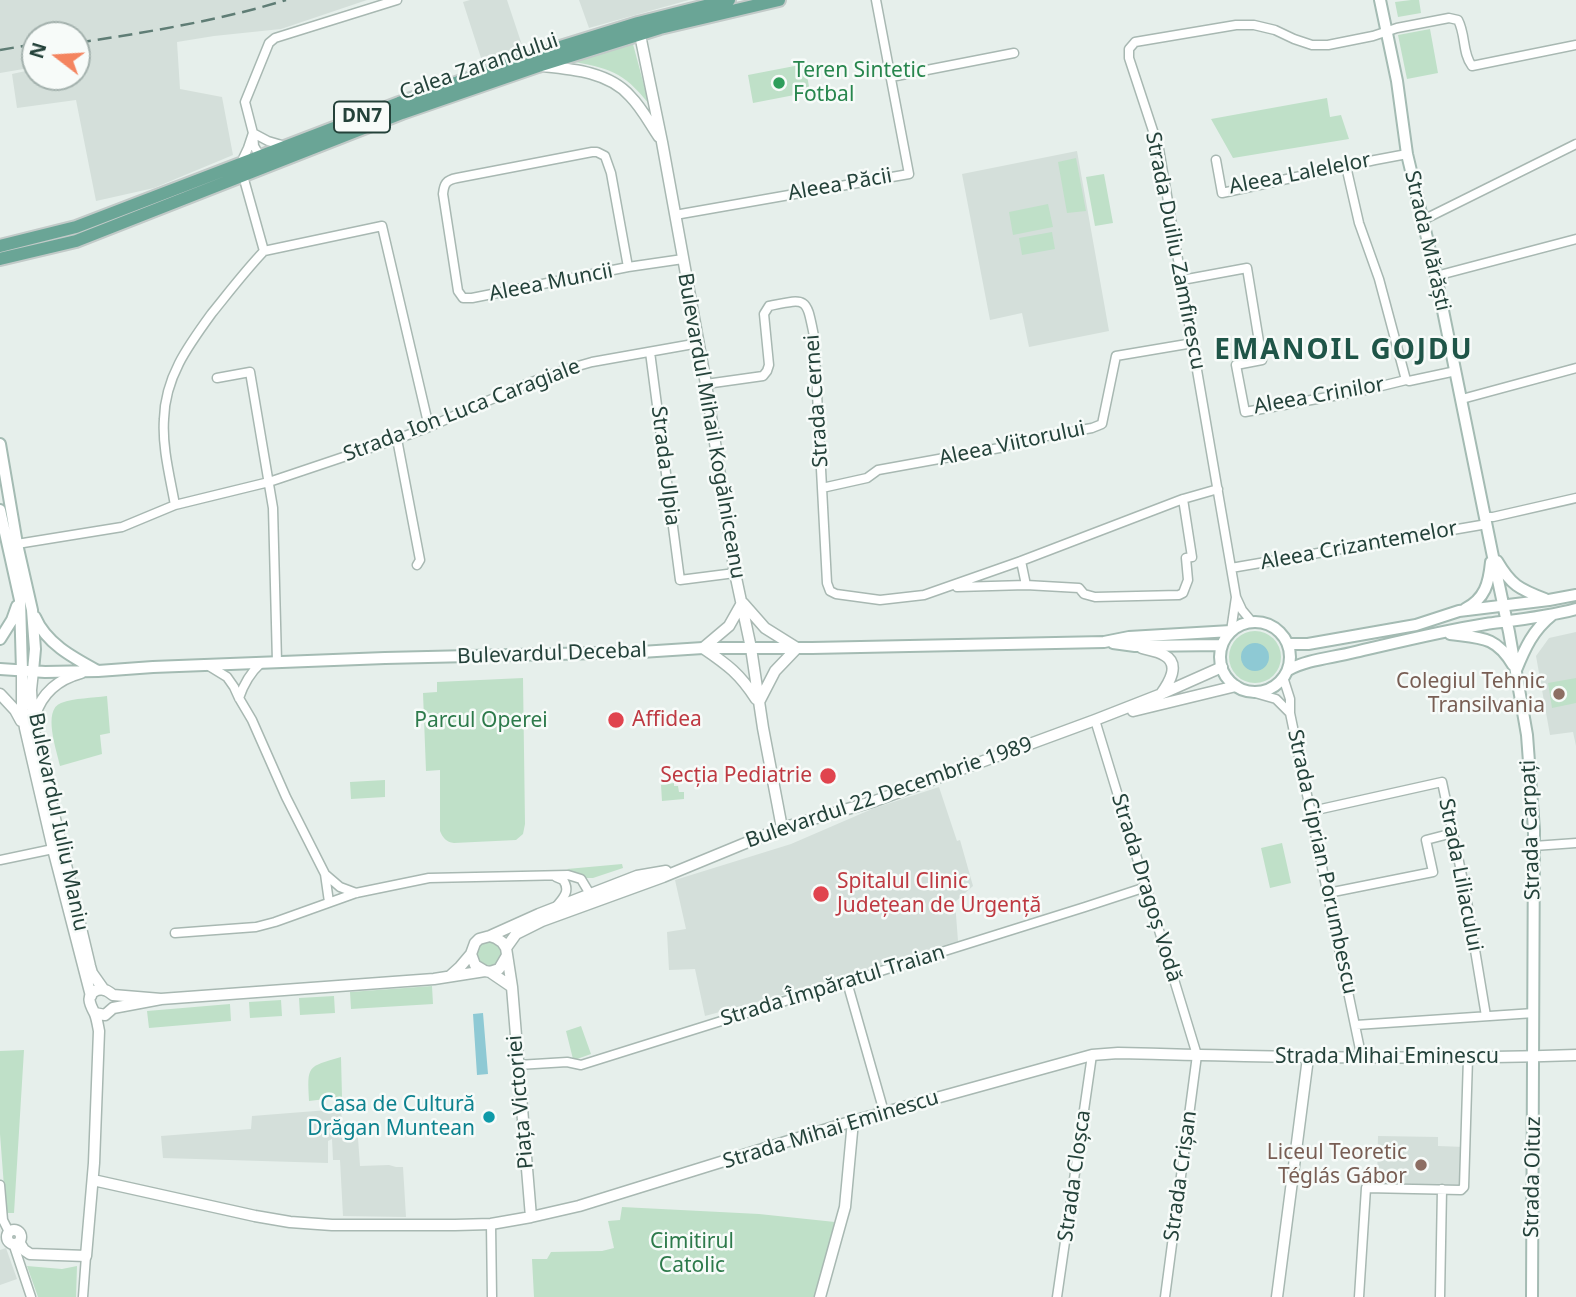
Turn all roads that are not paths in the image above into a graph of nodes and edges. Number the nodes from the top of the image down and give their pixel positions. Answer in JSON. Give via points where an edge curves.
{"nodes":[{"id":1,"x":397,"y":0,"type":"edge"},
{"id":2,"x":729,"y":0,"type":"edge"},
{"id":3,"x":779,"y":0,"type":"edge"},
{"id":4,"x":876,"y":0,"type":"edge"},
{"id":5,"x":1380,"y":0,"type":"edge"},
{"id":6,"x":639,"y":29,"type":"junction"},
{"id":7,"x":1387,"y":30,"type":"junction"},
{"id":8,"x":1576,"y":45,"type":"edge"},
{"id":9,"x":1014,"y":53,"type":"dead end"},
{"id":10,"x":538,"y":66,"type":"junction"},
{"id":11,"x":891,"y":77,"type":"junction"},
{"id":12,"x":253,"y":133,"type":"junction"},
{"id":13,"x":662,"y":142,"type":"junction"},
{"id":14,"x":1576,"y":144,"type":"edge"},
{"id":15,"x":286,"y":147,"type":"junction"},
{"id":16,"x":1407,"y":154,"type":"junction"},
{"id":17,"x":1216,"y":160,"type":"dead end"},
{"id":18,"x":262,"y":162,"type":"junction"},
{"id":19,"x":1346,"y":166,"type":"junction"},
{"id":20,"x":241,"y":171,"type":"junction"},
{"id":21,"x":675,"y":215,"type":"junction"},
{"id":22,"x":1423,"y":220,"type":"junction"},
{"id":23,"x":1576,"y":239,"type":"edge"},
{"id":24,"x":0,"y":246,"type":"edge"},
{"id":25,"x":264,"y":251,"type":"junction"},
{"id":26,"x":0,"y":259,"type":"edge"},
{"id":27,"x":683,"y":259,"type":"junction"},
{"id":28,"x":628,"y":267,"type":"junction"},
{"id":29,"x":1436,"y":276,"type":"junction"},
{"id":30,"x":1182,"y":280,"type":"junction"},
{"id":31,"x":699,"y":343,"type":"junction"},
{"id":32,"x":1193,"y":344,"type":"junction"},
{"id":33,"x":650,"y":352,"type":"junction"},
{"id":34,"x":1576,"y":368,"type":"edge"},
{"id":35,"x":1456,"y":371,"type":"junction"},
{"id":36,"x":217,"y":378,"type":"dead end"},
{"id":37,"x":1406,"y":380,"type":"junction"},
{"id":38,"x":706,"y":384,"type":"junction"},
{"id":39,"x":1462,"y":400,"type":"junction"},
{"id":40,"x":429,"y":427,"type":"junction"},
{"id":41,"x":397,"y":439,"type":"junction"},
{"id":42,"x":0,"y":444,"type":"edge"},
{"id":43,"x":269,"y":482,"type":"junction"},
{"id":44,"x":822,"y":488,"type":"junction"},
{"id":45,"x":1218,"y":489,"type":"junction"},
{"id":46,"x":1576,"y":498,"type":"edge"},
{"id":47,"x":1183,"y":499,"type":"junction"},
{"id":48,"x":175,"y":505,"type":"junction"},
{"id":49,"x":0,"y":510,"type":"edge"},
{"id":50,"x":1486,"y":521,"type":"junction"},
{"id":51,"x":2,"y":531,"type":"edge"},
{"id":52,"x":17,"y":544,"type":"junction"},
{"id":53,"x":1492,"y":552,"type":"junction"},
{"id":54,"x":1021,"y":561,"type":"junction"},
{"id":55,"x":417,"y":565,"type":"dead end"},
{"id":56,"x":1231,"y":568,"type":"junction"},
{"id":57,"x":736,"y":573,"type":"junction"},
{"id":58,"x":1026,"y":585,"type":"junction"},
{"id":59,"x":947,"y":587,"type":"junction"},
{"id":60,"x":1576,"y":595,"type":"edge"},
{"id":61,"x":1236,"y":597,"type":"junction"},
{"id":62,"x":20,"y":600,"type":"junction"},
{"id":63,"x":1549,"y":600,"type":"junction"},
{"id":64,"x":742,"y":602,"type":"junction"},
{"id":65,"x":1504,"y":606,"type":"junction"},
{"id":66,"x":32,"y":610,"type":"junction"},
{"id":67,"x":1576,"y":610,"type":"edge"},
{"id":68,"x":1459,"y":611,"type":"junction"},
{"id":69,"x":1552,"y":615,"type":"junction"},
{"id":70,"x":1252,"y":622,"type":"junction"},
{"id":71,"x":1507,"y":622,"type":"junction"},
{"id":72,"x":1231,"y":631,"type":"junction"},
{"id":73,"x":1441,"y":632,"type":"junction"},
{"id":74,"x":0,"y":639,"type":"edge"},
{"id":75,"x":1104,"y":642,"type":"junction"},
{"id":76,"x":1288,"y":644,"type":"junction"},
{"id":77,"x":1222,"y":645,"type":"junction"},
{"id":78,"x":1135,"y":646,"type":"junction"},
{"id":79,"x":703,"y":648,"type":"junction"},
{"id":80,"x":751,"y":648,"type":"junction"},
{"id":81,"x":797,"y":648,"type":"junction"},
{"id":82,"x":276,"y":662,"type":"junction"},
{"id":83,"x":261,"y":663,"type":"junction"},
{"id":84,"x":209,"y":665,"type":"junction"},
{"id":85,"x":1222,"y":667,"type":"junction"},
{"id":86,"x":0,"y":670,"type":"edge"},
{"id":87,"x":1516,"y":670,"type":"junction"},
{"id":88,"x":27,"y":671,"type":"junction"},
{"id":89,"x":98,"y":671,"type":"junction"},
{"id":90,"x":1286,"y":673,"type":"junction"},
{"id":91,"x":1236,"y":686,"type":"junction"},
{"id":92,"x":1248,"y":691,"type":"junction"},
{"id":93,"x":0,"y":694,"type":"edge"},
{"id":94,"x":1159,"y":695,"type":"junction"},
{"id":95,"x":239,"y":698,"type":"junction"},
{"id":96,"x":759,"y":703,"type":"junction"},
{"id":97,"x":1290,"y":713,"type":"junction"},
{"id":98,"x":1095,"y":720,"type":"junction"},
{"id":99,"x":29,"y":727,"type":"junction"},
{"id":100,"x":1312,"y":811,"type":"junction"},
{"id":101,"x":782,"y":828,"type":"junction"},
{"id":102,"x":1453,"y":833,"type":"junction"},
{"id":103,"x":1576,"y":844,"type":"edge"},
{"id":104,"x":1534,"y":846,"type":"junction"},
{"id":105,"x":53,"y":849,"type":"junction"},
{"id":106,"x":0,"y":860,"type":"edge"},
{"id":107,"x":684,"y":869,"type":"junction"},
{"id":108,"x":325,"y":874,"type":"junction"},
{"id":109,"x":568,"y":875,"type":"junction"},
{"id":110,"x":554,"y":876,"type":"junction"},
{"id":111,"x":1146,"y":887,"type":"junction"},
{"id":112,"x":356,"y":893,"type":"junction"},
{"id":113,"x":1328,"y":893,"type":"junction"},
{"id":114,"x":590,"y":894,"type":"junction"},
{"id":115,"x":575,"y":900,"type":"junction"},
{"id":116,"x":329,"y":902,"type":"junction"},
{"id":117,"x":556,"y":907,"type":"junction"},
{"id":118,"x":571,"y":911,"type":"junction"},
{"id":119,"x":174,"y":933,"type":"dead end"},
{"id":120,"x":490,"y":936,"type":"junction"},
{"id":121,"x":506,"y":952,"type":"junction"},
{"id":122,"x":471,"y":954,"type":"junction"},
{"id":123,"x":488,"y":971,"type":"junction"},
{"id":124,"x":447,"y":977,"type":"junction"},
{"id":125,"x":847,"y":982,"type":"junction"},
{"id":126,"x":512,"y":987,"type":"junction"},
{"id":127,"x":108,"y":992,"type":"junction"},
{"id":128,"x":91,"y":996,"type":"junction"},
{"id":129,"x":161,"y":999,"type":"junction"},
{"id":130,"x":104,"y":1012,"type":"junction"},
{"id":131,"x":1534,"y":1013,"type":"junction"},
{"id":132,"x":1486,"y":1016,"type":"junction"},
{"id":133,"x":1356,"y":1025,"type":"junction"},
{"id":134,"x":1092,"y":1055,"type":"junction"},
{"id":135,"x":1197,"y":1055,"type":"junction"},
{"id":136,"x":1576,"y":1055,"type":"edge"},
{"id":137,"x":1534,"y":1056,"type":"junction"},
{"id":138,"x":1308,"y":1058,"type":"junction"},
{"id":139,"x":1468,"y":1058,"type":"junction"},
{"id":140,"x":1362,"y":1059,"type":"junction"},
{"id":141,"x":518,"y":1065,"type":"junction"},
{"id":142,"x":884,"y":1112,"type":"junction"},
{"id":143,"x":853,"y":1121,"type":"junction"},
{"id":144,"x":93,"y":1180,"type":"junction"},
{"id":145,"x":0,"y":1185,"type":"edge"},
{"id":146,"x":1442,"y":1189,"type":"junction"},
{"id":147,"x":531,"y":1217,"type":"junction"},
{"id":148,"x":491,"y":1224,"type":"junction"},
{"id":149,"x":10,"y":1239,"type":"edge"},
{"id":150,"x":86,"y":1256,"type":"junction"},
{"id":151,"x":31,"y":1297,"type":"edge"},
{"id":152,"x":83,"y":1297,"type":"edge"},
{"id":153,"x":492,"y":1297,"type":"edge"},
{"id":154,"x":820,"y":1297,"type":"edge"},
{"id":155,"x":1057,"y":1297,"type":"edge"},
{"id":156,"x":1165,"y":1297,"type":"edge"},
{"id":157,"x":1277,"y":1297,"type":"edge"},
{"id":158,"x":1359,"y":1297,"type":"edge"},
{"id":159,"x":1440,"y":1297,"type":"edge"},
{"id":160,"x":1532,"y":1297,"type":"edge"}],
"edges":[{"from":1,"to":12,"type":"street","via":[[275,38],[267,45],[245,102]]},
{"from":2,"to":6,"type":"main road","name":"Calea Zarandului","number":"DN7"},
{"from":3,"to":6,"type":"main road","name":"Calea Zarandului","number":"DN7"},
{"from":4,"to":11,"type":"street","name":"Aleea Păcii"},
{"from":5,"to":7,"type":"main road","name":"Strada Mărăști"},
{"from":6,"to":10,"type":"main road","name":"Calea Zarandului","number":"DN7"},
{"from":6,"to":13,"type":"street","name":"Bulevardul Mihail Kogălniceanu"},
{"from":6,"to":15,"type":"main road","name":"Calea Zarandului","number":"DN7","via":[[541,53]]},
{"from":7,"to":8,"type":"street","via":[[1458,20],[1472,66]]},
{"from":7,"to":16,"type":"main road","name":"Strada Mărăști"},
{"from":7,"to":30,"type":"street","name":"Strada Duiliu Zamfirescu","via":[[1312,45],[1275,30],[1236,25],[1135,42],[1129,49],[1159,149]]},
{"from":9,"to":11,"type":"street"},
{"from":10,"to":13,"type":"street","via":[[582,71],[623,88]]},
{"from":10,"to":18,"type":"main road","name":"Calea Zarandului","number":"DN7"},
{"from":11,"to":21,"type":"street","name":"Aleea Păcii","via":[[909,174]]},
{"from":12,"to":15,"type":"street"},
{"from":12,"to":18,"type":"street","via":[[261,144]]},
{"from":12,"to":20,"type":"street"},
{"from":13,"to":21,"type":"street","name":"Bulevardul Mihail Kogălniceanu"},
{"from":14,"to":22,"type":"street"},
{"from":15,"to":18,"type":"main road","name":"Calea Zarandului","number":"DN7"},
{"from":16,"to":19,"type":"street","name":"Aleea Lalelelor"},
{"from":16,"to":22,"type":"main road","name":"Strada Mărăști"},
{"from":17,"to":19,"type":"street","name":"Aleea Lalelelor","via":[[1222,193]]},
{"from":18,"to":20,"type":"main road","name":"Calea Zarandului","number":"DN7"},
{"from":19,"to":37,"type":"street"},
{"from":20,"to":24,"type":"main road","name":"Calea Zarandului","number":"DN7","via":[[76,227]]},
{"from":20,"to":25,"type":"street"},
{"from":20,"to":26,"type":"main road","name":"Calea Zarandului","number":"DN7","via":[[76,242]]},
{"from":21,"to":27,"type":"street","name":"Bulevardul Mihail Kogălniceanu"},
{"from":22,"to":29,"type":"main road","name":"Strada Mărăști"},
{"from":23,"to":29,"type":"street"},
{"from":25,"to":40,"type":"street","via":[[382,226]]},
{"from":25,"to":48,"type":"street","via":[[194,338],[168,391],[164,437]]},
{"from":27,"to":28,"type":"street","name":"Aleea Muncii"},
{"from":27,"to":31,"type":"street","name":"Bulevardul Mihail Kogălniceanu"},
{"from":28,"to":28,"type":"street","name":"Aleea Muncii","via":[[463,298],[458,291],[444,186],[451,179],[597,152],[605,156],[611,173]]},
{"from":29,"to":35,"type":"main road","name":"Strada Mărăști"},
{"from":30,"to":32,"type":"street","name":"Strada Duiliu Zamfirescu"},
{"from":30,"to":37,"type":"street","name":"Aleea Crinilor","via":[[1247,268],[1262,360],[1236,365],[1245,412]]},
{"from":31,"to":33,"type":"street","name":"Strada Ion Luca Caragiale"},
{"from":31,"to":38,"type":"street","name":"Bulevardul Mihail Kogălniceanu"},
{"from":32,"to":44,"type":"street","name":"Aleea Viitorului","via":[[1116,356],[1102,424],[1092,428],[878,470],[867,478]]},
{"from":32,"to":45,"type":"street","name":"Strada Duiliu Zamfirescu"},
{"from":33,"to":40,"type":"street","name":"Strada Ion Luca Caragiale","via":[[564,370]]},
{"from":33,"to":57,"type":"street","name":"Strada Ulpia","via":[[680,580]]},
{"from":34,"to":39,"type":"street"},
{"from":35,"to":37,"type":"street","name":"Aleea Crinilor"},
{"from":35,"to":39,"type":"main road","name":"Strada Mărăști"},
{"from":36,"to":43,"type":"street","via":[[250,372]]},
{"from":38,"to":44,"type":"street","name":"Strada Cernei","via":[[763,376],[769,365],[766,309],[797,300],[804,304],[814,336]]},
{"from":38,"to":57,"type":"street","name":"Bulevardul Mihail Kogălniceanu"},
{"from":39,"to":50,"type":"main road","name":"Strada Mărăști"},
{"from":40,"to":41,"type":"street","name":"Strada Ion Luca Caragiale"},
{"from":41,"to":43,"type":"street","name":"Strada Ion Luca Caragiale"},
{"from":41,"to":55,"type":"street","via":[[420,560]]},
{"from":42,"to":52,"type":"main road","name":"Bulevardul Iuliu Maniu"},
{"from":43,"to":48,"type":"street","name":"Strada Ion Luca Caragiale"},
{"from":43,"to":82,"type":"street"},
{"from":44,"to":59,"type":"street","name":"Strada Cernei","via":[[830,591],[880,600]]},
{"from":45,"to":47,"type":"street"},
{"from":45,"to":56,"type":"street","name":"Strada Duiliu Zamfirescu"},
{"from":46,"to":50,"type":"street","name":"Aleea Crizantemelor"},
{"from":47,"to":54,"type":"street"},
{"from":47,"to":58,"type":"street","via":[[1192,557],[1186,558],[1184,593],[1095,597],[1079,588]]},
{"from":48,"to":52,"type":"street","name":"Strada Ion Luca Caragiale","via":[[122,527]]},
{"from":49,"to":51,"type":"main road","name":"Bulevardul Iuliu Maniu"},
{"from":50,"to":53,"type":"main road","name":"Strada Mărăști"},
{"from":50,"to":56,"type":"street","name":"Aleea Crizantemelor"},
{"from":51,"to":62,"type":"main road","name":"Bulevardul Iuliu Maniu"},
{"from":52,"to":66,"type":"main road","name":"Bulevardul Iuliu Maniu"},
{"from":53,"to":63,"type":"main road","via":[[1514,584]]},
{"from":53,"to":65,"type":"main road","name":"Strada Mărăști"},
{"from":53,"to":68,"type":"main road","via":[[1485,592]]},
{"from":54,"to":58,"type":"street"},
{"from":54,"to":59,"type":"street"},
{"from":56,"to":61,"type":"street","name":"Strada Duiliu Zamfirescu"},
{"from":57,"to":64,"type":"street","name":"Bulevardul Mihail Kogălniceanu"},
{"from":58,"to":59,"type":"street"},
{"from":60,"to":63,"type":"main road"},
{"from":61,"to":70,"type":"street"},
{"from":61,"to":72,"type":"street"},
{"from":62,"to":74,"type":"main road"},
{"from":62,"to":88,"type":"main road","name":"Bulevardul Iuliu Maniu"},
{"from":63,"to":65,"type":"main road"},
{"from":64,"to":79,"type":"street","via":[[729,626]]},
{"from":64,"to":80,"type":"street","name":"Bulevardul Mihail Kogălniceanu"},
{"from":64,"to":81,"type":"street","via":[[765,628]]},
{"from":65,"to":68,"type":"main road"},
{"from":65,"to":71,"type":"main road","name":"Strada Carpați"},
{"from":66,"to":88,"type":"main road","name":"Bulevardul Iuliu Maniu","via":[[35,649]]},
{"from":66,"to":89,"type":"main road","via":[[50,639]]},
{"from":67,"to":69,"type":"main road"},
{"from":68,"to":76,"type":"main road","via":[[1416,625]]},
{"from":69,"to":71,"type":"main road"},
{"from":69,"to":87,"type":"main road","via":[[1532,635]]},
{"from":70,"to":72,"type":"main road"},
{"from":70,"to":76,"type":"main road","via":[[1272,626]]},
{"from":71,"to":73,"type":"main road"},
{"from":71,"to":87,"type":"main road","name":"Strada Carpați"},
{"from":72,"to":75,"type":"main road","name":"Bulevardul Decebal"},
{"from":72,"to":77,"type":"main road"},
{"from":73,"to":87,"type":"main road","via":[[1495,643]]},
{"from":73,"to":90,"type":"main road","via":[[1298,664]]},
{"from":75,"to":78,"type":"main road","name":"Bulevardul Decebal"},
{"from":75,"to":81,"type":"main road","name":"Bulevardul Decebal"},
{"from":76,"to":90,"type":"main road"},
{"from":77,"to":78,"type":"main road","name":"Bulevardul Decebal"},
{"from":77,"to":85,"type":"main road"},
{"from":78,"to":94,"type":"street","via":[[1171,660],[1172,678]]},
{"from":79,"to":80,"type":"main road","name":"Bulevardul Decebal"},
{"from":79,"to":82,"type":"main road","name":"Bulevardul Decebal"},
{"from":79,"to":96,"type":"street","via":[[740,676]]},
{"from":80,"to":81,"type":"main road","name":"Bulevardul Decebal"},
{"from":80,"to":96,"type":"street","name":"Bulevardul Mihail Kogălniceanu"},
{"from":81,"to":96,"type":"street","via":[[775,671]]},
{"from":82,"to":83,"type":"main road","name":"Bulevardul Decebal"},
{"from":83,"to":84,"type":"main road","name":"Bulevardul Decebal"},
{"from":83,"to":95,"type":"street","via":[[243,684]]},
{"from":84,"to":89,"type":"main road","name":"Bulevardul Decebal"},
{"from":84,"to":95,"type":"street","via":[[228,677]]},
{"from":85,"to":91,"type":"main road"},
{"from":85,"to":94,"type":"street","name":"Bulevardul 22 Decembrie 1989"},
{"from":86,"to":88,"type":"main road","name":"Bulevardul Decebal"},
{"from":87,"to":104,"type":"main road","name":"Strada Carpați","via":[[1532,781]]},
{"from":88,"to":89,"type":"main road","name":"Bulevardul Decebal"},
{"from":88,"to":99,"type":"street","name":"Bulevardul Iuliu Maniu","via":[[32,690]]},
{"from":89,"to":99,"type":"street","via":[[58,683],[42,699]]},
{"from":90,"to":92,"type":"main road","via":[[1268,690]]},
{"from":90,"to":97,"type":"street"},
{"from":91,"to":92,"type":"main road"},
{"from":91,"to":98,"type":"street","name":"Bulevardul 22 Decembrie 1989"},
{"from":92,"to":97,"type":"street","name":"Strada Ciprian Porumbescu","via":[[1276,699]]},
{"from":93,"to":99,"type":"street"},
{"from":94,"to":98,"type":"street","name":"Bulevardul 22 Decembrie 1989"},
{"from":95,"to":108,"type":"street"},
{"from":96,"to":101,"type":"street","name":"Bulevardul Mihail Kogălniceanu"},
{"from":97,"to":100,"type":"street","name":"Strada Ciprian Porumbescu"},
{"from":98,"to":101,"type":"street","name":"Bulevardul 22 Decembrie 1989","via":[[875,801]]},
{"from":98,"to":111,"type":"street","name":"Strada Dragoș Vodă"},
{"from":99,"to":105,"type":"street","name":"Bulevardul Iuliu Maniu"},
{"from":99,"to":127,"type":"street","name":"Bulevardul Iuliu Maniu","via":[[92,973]]},
{"from":100,"to":102,"type":"street","name":"Strada Liliacului","via":[[1442,782]]},
{"from":100,"to":113,"type":"street","name":"Strada Ciprian Porumbescu"},
{"from":101,"to":107,"type":"street","name":"Bulevardul 22 Decembrie 1989"},
{"from":102,"to":113,"type":"street","via":[[1426,840],[1433,872]]},
{"from":102,"to":132,"type":"street","name":"Strada Liliacului"},
{"from":103,"to":104,"type":"street"},
{"from":104,"to":131,"type":"main road","name":"Strada Carpați"},
{"from":105,"to":106,"type":"street"},
{"from":105,"to":128,"type":"street","name":"Bulevardul Iuliu Maniu"},
{"from":107,"to":114,"type":"street","name":"Bulevardul 22 Decembrie 1989","via":[[637,876]]},
{"from":107,"to":118,"type":"street","name":"Bulevardul 22 Decembrie 1989"},
{"from":108,"to":112,"type":"street"},
{"from":108,"to":116,"type":"street"},
{"from":109,"to":110,"type":"street"},
{"from":109,"to":114,"type":"street","via":[[581,879]]},
{"from":109,"to":115,"type":"street","via":[[580,886]]},
{"from":110,"to":112,"type":"street","via":[[429,878]]},
{"from":110,"to":117,"type":"street","via":[[567,888]]},
{"from":111,"to":125,"type":"street","name":"Strada Împăratul Traian"},
{"from":111,"to":135,"type":"street","name":"Strada Dragoș Vodă"},
{"from":112,"to":116,"type":"street"},
{"from":113,"to":133,"type":"street","name":"Strada Ciprian Porumbescu"},
{"from":114,"to":115,"type":"street","name":"Bulevardul 22 Decembrie 1989"},
{"from":115,"to":117,"type":"street","name":"Bulevardul 22 Decembrie 1989"},
{"from":115,"to":118,"type":"street"},
{"from":116,"to":119,"type":"street","via":[[256,927]]},
{"from":117,"to":120,"type":"street","name":"Bulevardul 22 Decembrie 1989"},
{"from":118,"to":121,"type":"street","name":"Bulevardul 22 Decembrie 1989","via":[[523,930],[511,939]]},
{"from":120,"to":121,"type":"street","via":[[502,942]]},
{"from":120,"to":122,"type":"street","via":[[479,939]]},
{"from":121,"to":123,"type":"street","via":[[502,965]]},
{"from":121,"to":126,"type":"street","name":"Piața Victoriei"},
{"from":122,"to":123,"type":"street","via":[[475,965]]},
{"from":122,"to":124,"type":"street"},
{"from":123,"to":124,"type":"street"},
{"from":123,"to":126,"type":"street"},
{"from":124,"to":129,"type":"street"},
{"from":125,"to":141,"type":"street","name":"Strada Împăratul Traian","via":[[581,1065]]},
{"from":125,"to":142,"type":"street"},
{"from":126,"to":141,"type":"street","name":"Piața Victoriei"},
{"from":127,"to":128,"type":"street","via":[[96,991]]},
{"from":127,"to":129,"type":"street"},
{"from":127,"to":130,"type":"street","via":[[115,1002]]},
{"from":128,"to":130,"type":"street","via":[[89,1003]]},
{"from":129,"to":130,"type":"street"},
{"from":130,"to":144,"type":"street","via":[[99,1031]]},
{"from":131,"to":132,"type":"street"},
{"from":131,"to":137,"type":"main road","name":"Strada Carpați"},
{"from":132,"to":133,"type":"street"},
{"from":133,"to":140,"type":"street","name":"Strada Ciprian Porumbescu"},
{"from":134,"to":135,"type":"street","name":"Strada Mihai Eminescu"},
{"from":134,"to":142,"type":"street","name":"Strada Mihai Eminescu"},
{"from":134,"to":155,"type":"street","name":"Strada Cloșca"},
{"from":135,"to":138,"type":"street","name":"Strada Mihai Eminescu"},
{"from":135,"to":156,"type":"street","name":"Strada Crișan"},
{"from":136,"to":137,"type":"street","name":"Strada Mihai Eminescu"},
{"from":137,"to":139,"type":"street","name":"Strada Mihai Eminescu"},
{"from":137,"to":160,"type":"main road","name":"Strada Oituz"},
{"from":138,"to":140,"type":"street","name":"Strada Mihai Eminescu"},
{"from":138,"to":157,"type":"street"},
{"from":139,"to":140,"type":"street","name":"Strada Mihai Eminescu"},
{"from":139,"to":146,"type":"street","via":[[1464,1187]]},
{"from":141,"to":147,"type":"street","name":"Piața Victoriei"},
{"from":142,"to":143,"type":"street","name":"Strada Mihai Eminescu"},
{"from":143,"to":147,"type":"street","name":"Strada Mihai Eminescu"},
{"from":143,"to":154,"type":"street","via":[[845,1207]]},
{"from":144,"to":148,"type":"street","name":"Strada Mihai Eminescu","via":[[290,1222]]},
{"from":144,"to":150,"type":"street"},
{"from":145,"to":149,"type":"street"},
{"from":146,"to":158,"type":"street","via":[[1366,1188]]},
{"from":146,"to":159,"type":"street"},
{"from":147,"to":148,"type":"street","name":"Strada Mihai Eminescu"},
{"from":148,"to":153,"type":"street"},
{"from":149,"to":150,"type":"street","via":[[30,1254]]},
{"from":149,"to":151,"type":"street"},
{"from":150,"to":152,"type":"street"}]}
